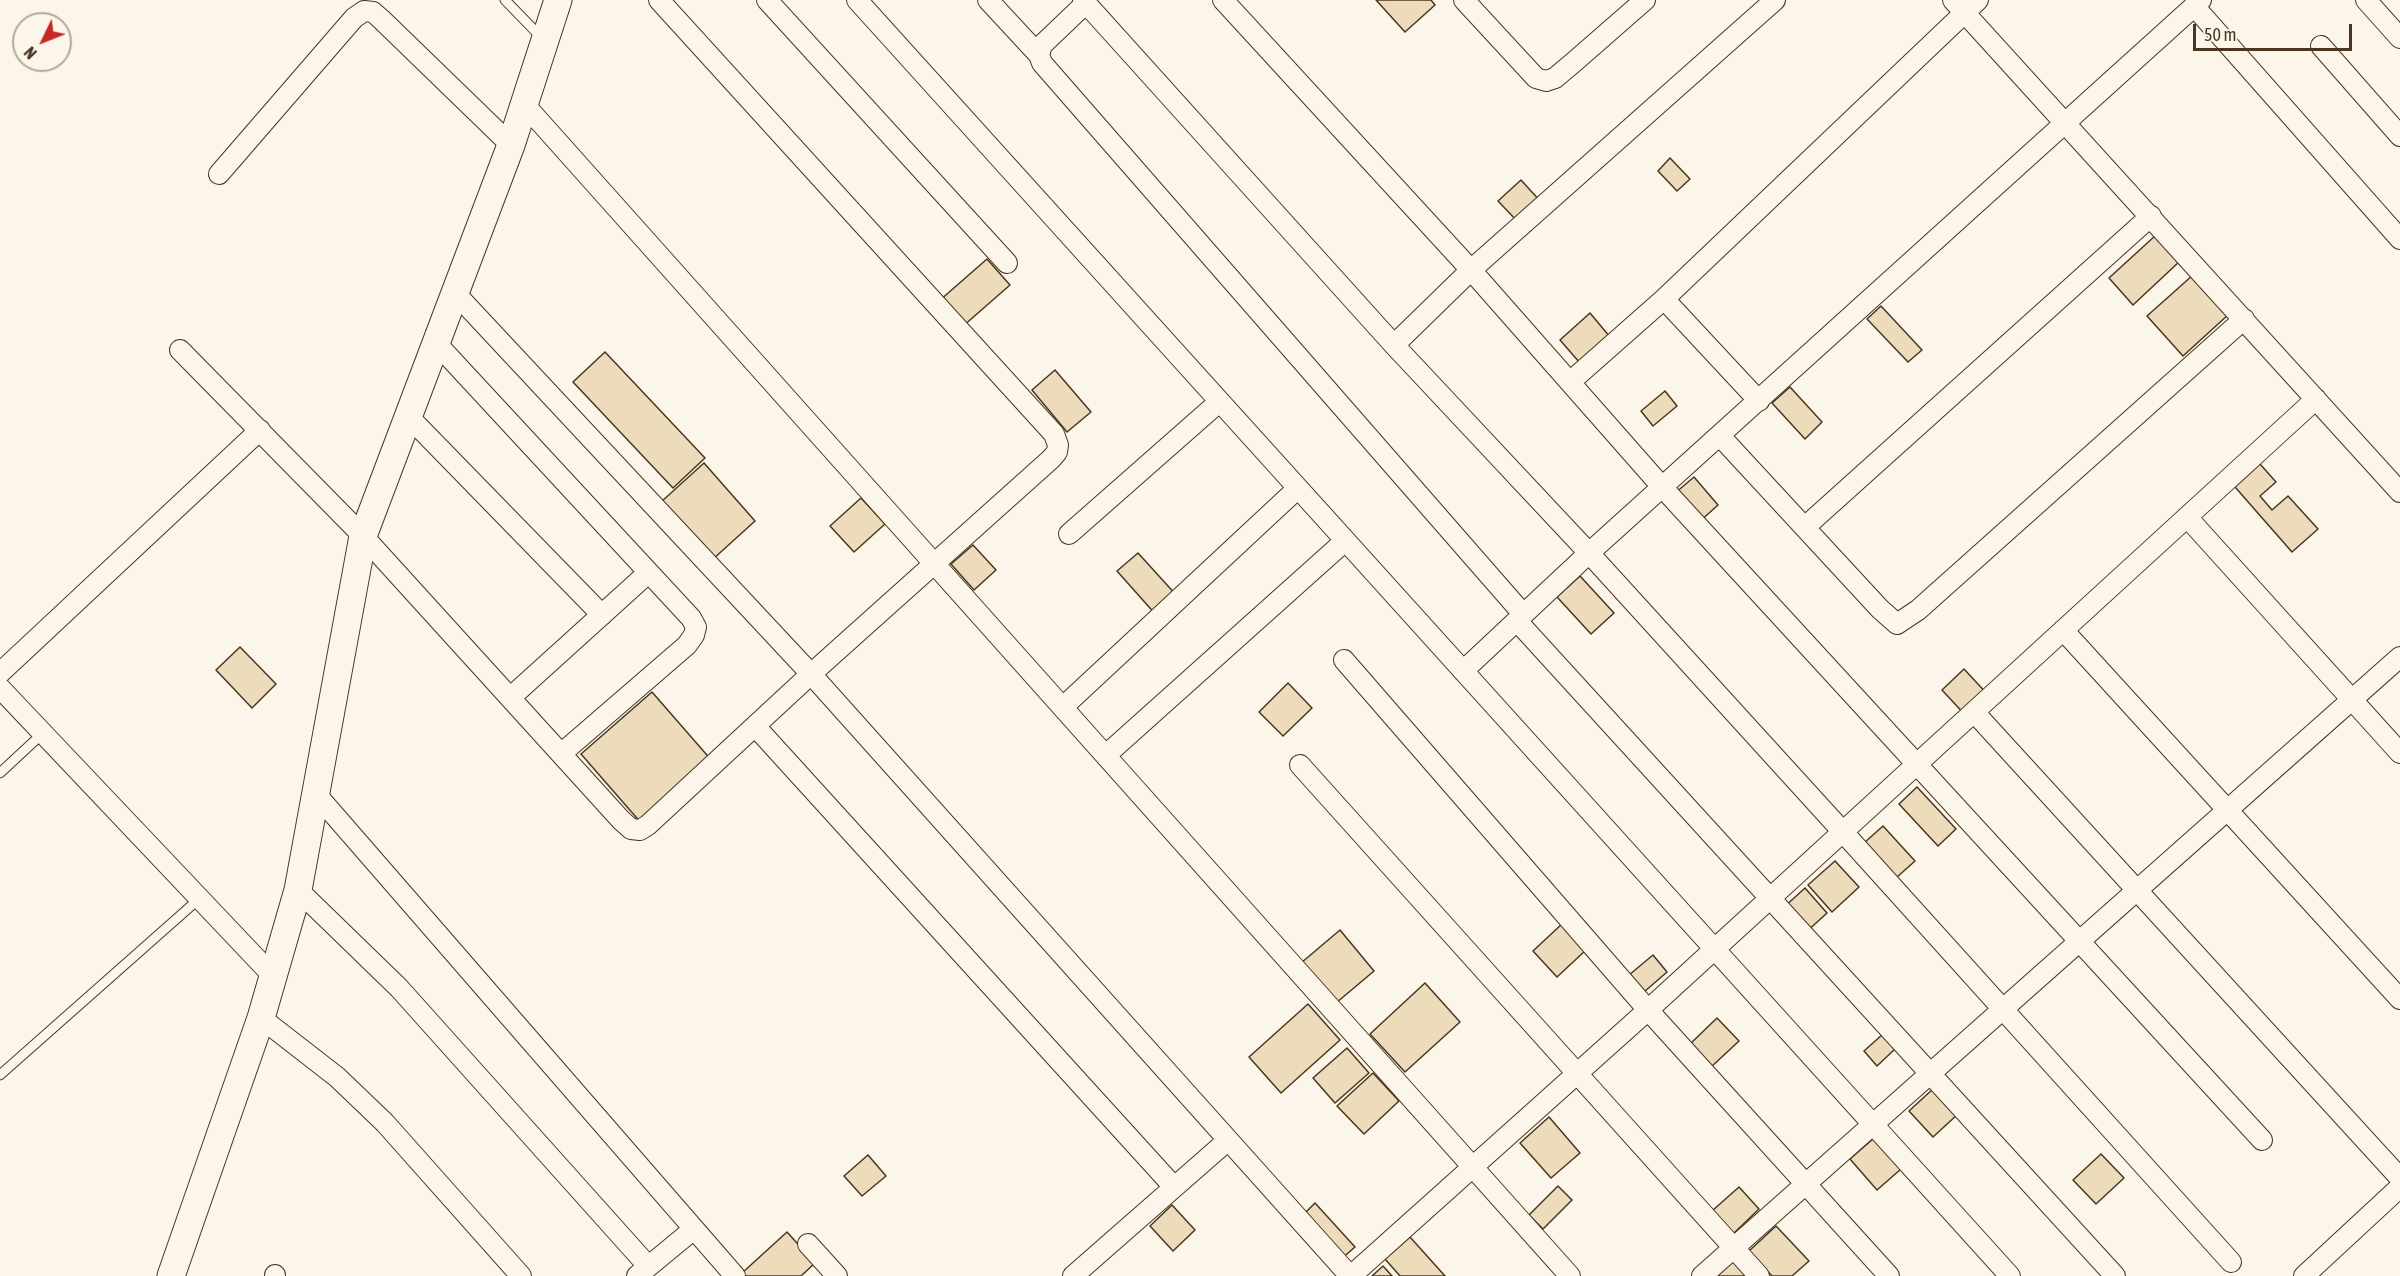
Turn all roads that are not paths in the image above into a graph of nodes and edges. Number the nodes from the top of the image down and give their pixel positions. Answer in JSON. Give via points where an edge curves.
{"nodes":[{"id":1,"x":505,"y":0,"type":"edge"},
{"id":2,"x":558,"y":0,"type":"edge"},
{"id":3,"x":659,"y":0,"type":"edge"},
{"id":4,"x":767,"y":0,"type":"edge"},
{"id":5,"x":857,"y":0,"type":"edge"},
{"id":6,"x":988,"y":0,"type":"edge"},
{"id":7,"x":1222,"y":0,"type":"edge"},
{"id":8,"x":1464,"y":0,"type":"edge"},
{"id":9,"x":1645,"y":0,"type":"edge"},
{"id":10,"x":1775,"y":0,"type":"edge"},
{"id":11,"x":2366,"y":0,"type":"edge"},
{"id":12,"x":1085,"y":2,"type":"edge"},
{"id":13,"x":2198,"y":3,"type":"edge"},
{"id":14,"x":1965,"y":4,"type":"edge"},
{"id":15,"x":2400,"y":38,"type":"edge"},
{"id":16,"x":544,"y":41,"type":"junction"},
{"id":17,"x":2321,"y":46,"type":"dead end"},
{"id":18,"x":1039,"y":55,"type":"junction"},
{"id":19,"x":524,"y":104,"type":"junction"},
{"id":20,"x":2066,"y":123,"type":"junction"},
{"id":21,"x":2400,"y":136,"type":"edge"},
{"id":22,"x":511,"y":145,"type":"junction"},
{"id":23,"x":219,"y":174,"type":"dead end"},
{"id":24,"x":2151,"y":216,"type":"junction"},
{"id":25,"x":2397,"y":231,"type":"edge"},
{"id":26,"x":1007,"y":263,"type":"dead end"},
{"id":27,"x":1471,"y":270,"type":"junction"},
{"id":28,"x":456,"y":294,"type":"junction"},
{"id":29,"x":1664,"y":299,"type":"junction"},
{"id":30,"x":2244,"y":319,"type":"junction"},
{"id":31,"x":438,"y":345,"type":"junction"},
{"id":32,"x":1394,"y":345,"type":"junction"},
{"id":33,"x":180,"y":350,"type":"dead end"},
{"id":34,"x":1570,"y":382,"type":"junction"},
{"id":35,"x":2316,"y":399,"type":"junction"},
{"id":36,"x":1759,"y":401,"type":"junction"},
{"id":37,"x":1219,"y":402,"type":"junction"},
{"id":38,"x":409,"y":417,"type":"junction"},
{"id":39,"x":260,"y":430,"type":"junction"},
{"id":40,"x":1720,"y":436,"type":"junction"},
{"id":41,"x":1663,"y":488,"type":"junction"},
{"id":42,"x":1297,"y":489,"type":"junction"},
{"id":43,"x":2400,"y":492,"type":"edge"},
{"id":44,"x":2187,"y":517,"type":"junction"},
{"id":45,"x":1804,"y":527,"type":"junction"},
{"id":46,"x":1069,"y":534,"type":"dead end"},
{"id":47,"x":363,"y":536,"type":"junction"},
{"id":48,"x":1345,"y":541,"type":"junction"},
{"id":49,"x":1589,"y":553,"type":"junction"},
{"id":50,"x":934,"y":564,"type":"junction"},
{"id":51,"x":648,"y":573,"type":"junction"},
{"id":52,"x":602,"y":615,"type":"junction"},
{"id":53,"x":1520,"y":618,"type":"junction"},
{"id":54,"x":2063,"y":630,"type":"junction"},
{"id":55,"x":2400,"y":657,"type":"edge"},
{"id":56,"x":1344,"y":660,"type":"dead end"},
{"id":57,"x":1463,"y":671,"type":"junction"},
{"id":58,"x":0,"y":673,"type":"edge"},
{"id":59,"x":811,"y":674,"type":"junction"},
{"id":60,"x":0,"y":688,"type":"edge"},
{"id":61,"x":511,"y":697,"type":"junction"},
{"id":62,"x":2352,"y":699,"type":"junction"},
{"id":63,"x":1063,"y":707,"type":"junction"},
{"id":64,"x":1974,"y":712,"type":"junction"},
{"id":65,"x":755,"y":726,"type":"junction"},
{"id":66,"x":43,"y":733,"type":"junction"},
{"id":67,"x":561,"y":753,"type":"junction"},
{"id":68,"x":2400,"y":753,"type":"edge"},
{"id":69,"x":1106,"y":755,"type":"junction"},
{"id":70,"x":1918,"y":764,"type":"junction"},
{"id":71,"x":1300,"y":765,"type":"dead end"},
{"id":72,"x":0,"y":773,"type":"edge"},
{"id":73,"x":316,"y":794,"type":"junction"},
{"id":74,"x":2227,"y":810,"type":"junction"},
{"id":75,"x":1843,"y":831,"type":"junction"},
{"id":76,"x":2137,"y":889,"type":"junction"},
{"id":77,"x":298,"y":890,"type":"junction"},
{"id":78,"x":200,"y":898,"type":"junction"},
{"id":79,"x":1770,"y":898,"type":"junction"},
{"id":80,"x":2081,"y":942,"type":"junction"},
{"id":81,"x":1714,"y":949,"type":"junction"},
{"id":82,"x":273,"y":976,"type":"junction"},
{"id":83,"x":2400,"y":999,"type":"edge"},
{"id":84,"x":1648,"y":1010,"type":"junction"},
{"id":85,"x":2003,"y":1011,"type":"junction"},
{"id":86,"x":261,"y":1018,"type":"junction"},
{"id":87,"x":1575,"y":1072,"type":"junction"},
{"id":88,"x":0,"y":1075,"type":"edge"},
{"id":89,"x":1931,"y":1075,"type":"junction"},
{"id":90,"x":1874,"y":1125,"type":"junction"},
{"id":91,"x":2262,"y":1140,"type":"dead end"},
{"id":92,"x":1227,"y":1141,"type":"junction"},
{"id":93,"x":1472,"y":1165,"type":"junction"},
{"id":94,"x":2400,"y":1178,"type":"edge"},
{"id":95,"x":1806,"y":1185,"type":"junction"},
{"id":96,"x":1174,"y":1187,"type":"junction"},
{"id":97,"x":2400,"y":1187,"type":"edge"},
{"id":98,"x":694,"y":1228,"type":"junction"},
{"id":99,"x":808,"y":1244,"type":"dead end"},
{"id":100,"x":1734,"y":1248,"type":"junction"},
{"id":101,"x":2231,"y":1262,"type":"dead end"},
{"id":102,"x":642,"y":1271,"type":"edge"},
{"id":103,"x":171,"y":1276,"type":"edge"},
{"id":104,"x":521,"y":1276,"type":"edge"},
{"id":105,"x":735,"y":1276,"type":"edge"},
{"id":106,"x":837,"y":1276,"type":"edge"},
{"id":107,"x":1073,"y":1276,"type":"edge"},
{"id":108,"x":1350,"y":1276,"type":"edge"},
{"id":109,"x":1570,"y":1276,"type":"edge"},
{"id":110,"x":1702,"y":1276,"type":"edge"},
{"id":111,"x":1759,"y":1276,"type":"edge"},
{"id":112,"x":1889,"y":1276,"type":"edge"},
{"id":113,"x":2010,"y":1276,"type":"edge"},
{"id":114,"x":2115,"y":1276,"type":"edge"},
{"id":115,"x":2304,"y":1276,"type":"edge"}],
"edges":[{"from":1,"to":16,"type":"lane"},
{"from":2,"to":16,"type":"street"},
{"from":3,"to":50,"type":"street","via":[[1054,434],[1058,445],[1051,459]]},
{"from":4,"to":26,"type":"street"},
{"from":5,"to":37,"type":"street"},
{"from":6,"to":18,"type":"street"},
{"from":7,"to":27,"type":"street"},
{"from":8,"to":9,"type":"street","via":[[1541,81],[1555,78]]},
{"from":10,"to":27,"type":"street"},
{"from":11,"to":15,"type":"street"},
{"from":12,"to":18,"type":"street","via":[[1042,45]]},
{"from":12,"to":32,"type":"street"},
{"from":13,"to":20,"type":"street"},
{"from":13,"to":25,"type":"street"},
{"from":14,"to":20,"type":"street"},
{"from":14,"to":29,"type":"street"},
{"from":16,"to":19,"type":"street"},
{"from":17,"to":21,"type":"street"},
{"from":18,"to":53,"type":"street","via":[[1057,82]]},
{"from":19,"to":22,"type":"street"},
{"from":19,"to":50,"type":"street"},
{"from":20,"to":24,"type":"street"},
{"from":20,"to":36,"type":"street"},
{"from":22,"to":23,"type":"street","via":[[381,19],[364,11]]},
{"from":22,"to":28,"type":"street"},
{"from":24,"to":30,"type":"street"},
{"from":24,"to":45,"type":"street"},
{"from":27,"to":32,"type":"street"},
{"from":27,"to":34,"type":"street"},
{"from":28,"to":31,"type":"street"},
{"from":28,"to":59,"type":"street"},
{"from":29,"to":34,"type":"street"},
{"from":29,"to":36,"type":"street"},
{"from":30,"to":35,"type":"street"},
{"from":30,"to":45,"type":"street","via":[[1902,622],[1890,620]]},
{"from":31,"to":38,"type":"street"},
{"from":31,"to":51,"type":"street"},
{"from":32,"to":49,"type":"street"},
{"from":33,"to":39,"type":"street"},
{"from":34,"to":41,"type":"street"},
{"from":35,"to":43,"type":"street"},
{"from":35,"to":44,"type":"street"},
{"from":36,"to":40,"type":"street"},
{"from":37,"to":42,"type":"street"},
{"from":37,"to":46,"type":"street"},
{"from":38,"to":47,"type":"street"},
{"from":38,"to":52,"type":"street"},
{"from":39,"to":47,"type":"street"},
{"from":39,"to":58,"type":"street"},
{"from":40,"to":41,"type":"street"},
{"from":40,"to":45,"type":"street"},
{"from":41,"to":49,"type":"street"},
{"from":41,"to":70,"type":"street"},
{"from":42,"to":48,"type":"street"},
{"from":42,"to":63,"type":"street"},
{"from":44,"to":54,"type":"street"},
{"from":44,"to":62,"type":"street"},
{"from":47,"to":61,"type":"street"},
{"from":47,"to":73,"type":"street"},
{"from":48,"to":57,"type":"street"},
{"from":48,"to":69,"type":"street"},
{"from":49,"to":53,"type":"street"},
{"from":49,"to":75,"type":"street"},
{"from":50,"to":59,"type":"street"},
{"from":50,"to":63,"type":"street"},
{"from":51,"to":52,"type":"street"},
{"from":51,"to":67,"type":"street","via":[[691,618],[696,627],[694,635]]},
{"from":52,"to":61,"type":"street"},
{"from":53,"to":57,"type":"street"},
{"from":53,"to":79,"type":"street"},
{"from":54,"to":64,"type":"street"},
{"from":54,"to":74,"type":"street"},
{"from":55,"to":62,"type":"street"},
{"from":56,"to":84,"type":"street"},
{"from":57,"to":81,"type":"street"},
{"from":59,"to":65,"type":"street"},
{"from":59,"to":92,"type":"street"},
{"from":60,"to":66,"type":"street"},
{"from":61,"to":67,"type":"street"},
{"from":62,"to":68,"type":"street"},
{"from":62,"to":74,"type":"street"},
{"from":63,"to":69,"type":"street"},
{"from":64,"to":70,"type":"street"},
{"from":64,"to":76,"type":"street"},
{"from":65,"to":67,"type":"street","via":[[640,830],[631,829],[621,820]]},
{"from":65,"to":96,"type":"street"},
{"from":66,"to":72,"type":"lane"},
{"from":66,"to":78,"type":"street"},
{"from":69,"to":93,"type":"street"},
{"from":70,"to":75,"type":"street"},
{"from":70,"to":80,"type":"street"},
{"from":71,"to":87,"type":"street"},
{"from":73,"to":77,"type":"street"},
{"from":73,"to":98,"type":"street"},
{"from":74,"to":76,"type":"street"},
{"from":74,"to":83,"type":"street"},
{"from":75,"to":79,"type":"street"},
{"from":75,"to":85,"type":"street"},
{"from":76,"to":80,"type":"street"},
{"from":76,"to":94,"type":"street"},
{"from":77,"to":82,"type":"street"},
{"from":77,"to":102,"type":"street","via":[[399,988]]},
{"from":78,"to":82,"type":"street"},
{"from":78,"to":88,"type":"lane"},
{"from":79,"to":81,"type":"street"},
{"from":79,"to":89,"type":"street"},
{"from":80,"to":85,"type":"street"},
{"from":80,"to":91,"type":"street"},
{"from":81,"to":84,"type":"street"},
{"from":81,"to":90,"type":"street"},
{"from":82,"to":86,"type":"street"},
{"from":84,"to":87,"type":"street"},
{"from":84,"to":95,"type":"street"},
{"from":85,"to":89,"type":"street"},
{"from":85,"to":101,"type":"street"},
{"from":86,"to":103,"type":"street"},
{"from":86,"to":104,"type":"street","via":[[337,1077],[385,1124]]},
{"from":87,"to":93,"type":"street"},
{"from":87,"to":100,"type":"street"},
{"from":89,"to":90,"type":"street"},
{"from":89,"to":114,"type":"street"},
{"from":90,"to":95,"type":"street"},
{"from":90,"to":113,"type":"street"},
{"from":92,"to":96,"type":"street"},
{"from":92,"to":108,"type":"street"},
{"from":93,"to":108,"type":"street"},
{"from":93,"to":109,"type":"street"},
{"from":95,"to":100,"type":"street"},
{"from":95,"to":112,"type":"street"},
{"from":96,"to":107,"type":"street"},
{"from":97,"to":115,"type":"street"},
{"from":98,"to":102,"type":"street"},
{"from":98,"to":105,"type":"street"},
{"from":99,"to":106,"type":"street"},
{"from":100,"to":110,"type":"street"},
{"from":100,"to":111,"type":"street"}]}
